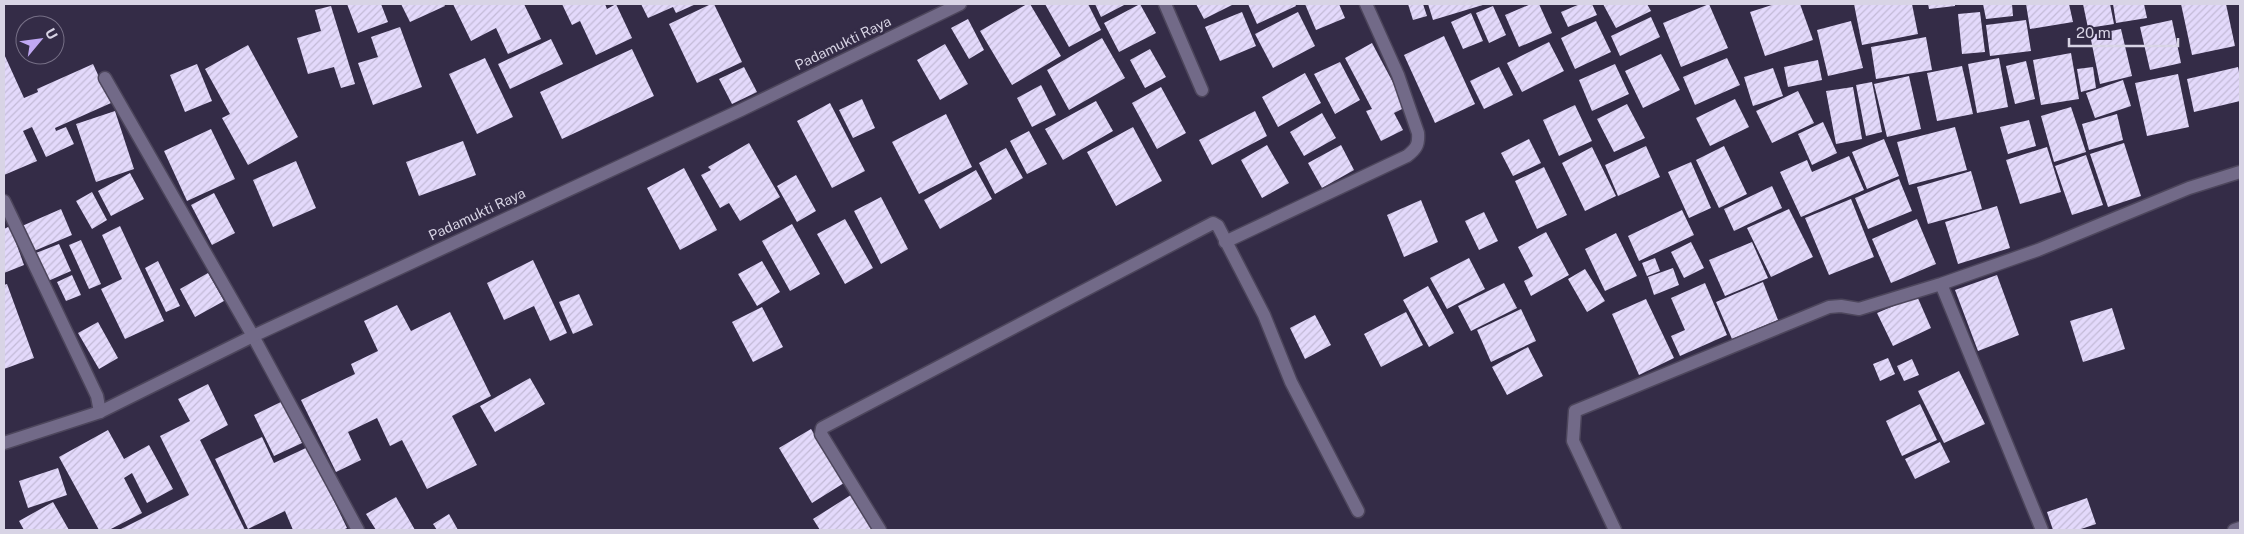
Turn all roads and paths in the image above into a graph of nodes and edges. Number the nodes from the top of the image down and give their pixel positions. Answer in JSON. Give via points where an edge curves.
{"nodes":[{"id":1,"x":960,"y":4,"type":"edge"},
{"id":2,"x":1165,"y":4,"type":"edge"},
{"id":3,"x":1366,"y":4,"type":"edge"},
{"id":4,"x":105,"y":78,"type":"dead end"},
{"id":5,"x":1202,"y":90,"type":"dead end"},
{"id":6,"x":2240,"y":172,"type":"edge"},
{"id":7,"x":4,"y":201,"type":"edge"},
{"id":8,"x":1226,"y":242,"type":"junction"},
{"id":9,"x":1941,"y":284,"type":"junction"},
{"id":10,"x":253,"y":336,"type":"junction"},
{"id":11,"x":100,"y":412,"type":"junction"},
{"id":12,"x":4,"y":443,"type":"edge"},
{"id":13,"x":1358,"y":511,"type":"dead end"},
{"id":14,"x":2240,"y":528,"type":"edge"},
{"id":15,"x":358,"y":530,"type":"edge"},
{"id":16,"x":880,"y":530,"type":"edge"},
{"id":17,"x":1615,"y":530,"type":"edge"},
{"id":18,"x":2042,"y":530,"type":"edge"},
{"id":19,"x":2234,"y":530,"type":"edge"}],
"edges":[{"from":1,"to":10,"type":"street","name":"Padamukti Raya","via":[[732,114]]},
{"from":2,"to":5,"type":"street"},
{"from":3,"to":8,"type":"street","via":[[1398,75],[1418,133],[1419,143],[1415,150]]},
{"from":4,"to":10,"type":"street"},
{"from":6,"to":9,"type":"street","via":[[2189,188],[2038,250]]},
{"from":7,"to":11,"type":"street","via":[[84,367],[97,396]]},
{"from":8,"to":13,"type":"street","via":[[1264,315],[1291,382]]},
{"from":8,"to":16,"type":"street","via":[[1216,224],[1210,224],[822,428],[821,434]]},
{"from":9,"to":17,"type":"street","via":[[1859,309],[1829,307],[1575,411],[1573,441]]},
{"from":9,"to":18,"type":"street"},
{"from":10,"to":11,"type":"street","name":"Padamukti Raya"},
{"from":10,"to":15,"type":"street"},
{"from":11,"to":12,"type":"street","name":"Padamukti Raya"},
{"from":14,"to":19,"type":"street"}]}
